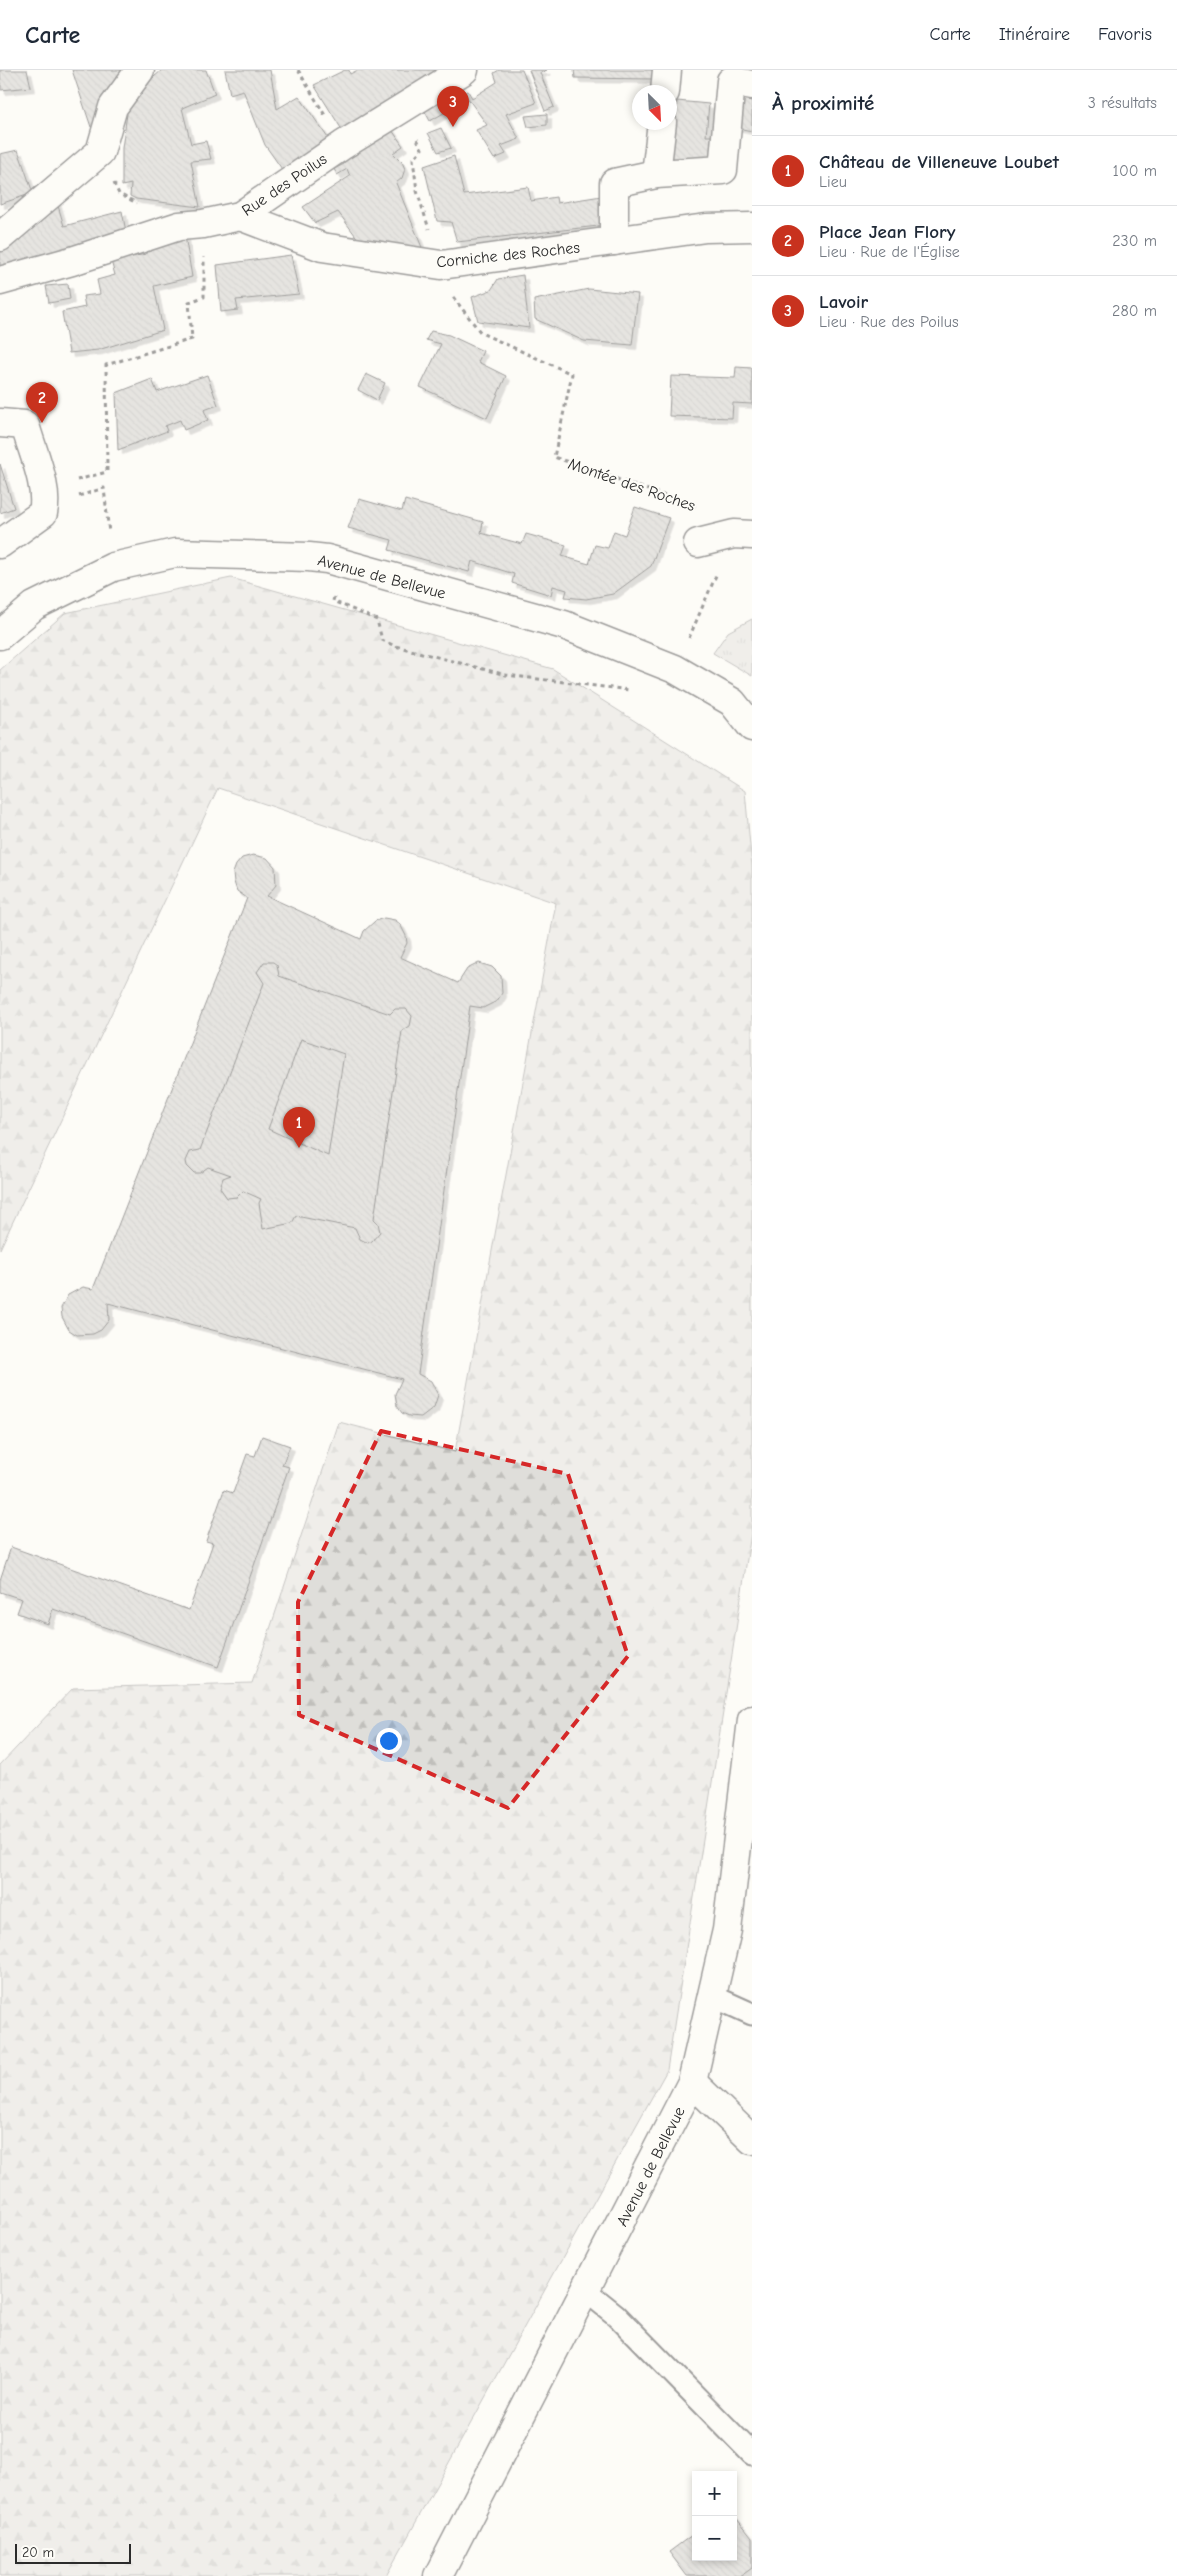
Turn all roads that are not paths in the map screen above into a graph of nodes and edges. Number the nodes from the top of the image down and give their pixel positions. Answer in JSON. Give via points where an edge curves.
{"nodes":[{"id":1,"x":140,"y":70,"type":"edge"},
{"id":2,"x":464,"y":70,"type":"edge"},
{"id":3,"x":667,"y":70,"type":"edge"},
{"id":4,"x":747,"y":70,"type":"edge"},
{"id":5,"x":752,"y":76,"type":"edge"},
{"id":6,"x":666,"y":85,"type":"edge"},
{"id":7,"x":752,"y":85,"type":"edge"},
{"id":8,"x":661,"y":130,"type":"edge"},
{"id":9,"x":656,"y":174,"type":"junction"},
{"id":10,"x":240,"y":216,"type":"junction"},
{"id":11,"x":752,"y":227,"type":"edge"},
{"id":12,"x":0,"y":237,"type":"edge"},
{"id":13,"x":614,"y":241,"type":"junction"},
{"id":14,"x":0,"y":281,"type":"edge"},
{"id":15,"x":13,"y":424,"type":"edge"},
{"id":16,"x":743,"y":535,"type":"edge"},
{"id":17,"x":698,"y":542,"type":"road end"},
{"id":18,"x":0,"y":544,"type":"edge"},
{"id":19,"x":0,"y":635,"type":"edge"},
{"id":20,"x":752,"y":727,"type":"edge"},
{"id":21,"x":752,"y":1720,"type":"edge"},
{"id":22,"x":748,"y":1788,"type":"edge"},
{"id":23,"x":712,"y":1996,"type":"junction"},
{"id":24,"x":752,"y":2014,"type":"edge"},
{"id":25,"x":692,"y":2082,"type":"junction"},
{"id":26,"x":752,"y":2140,"type":"edge"},
{"id":27,"x":586,"y":2292,"type":"junction"},
{"id":28,"x":752,"y":2454,"type":"edge"},
{"id":29,"x":438,"y":2576,"type":"edge"}],
"edges":[{"from":1,"to":12,"type":"street","via":[[113,107],[100,152]]},
{"from":2,"to":10,"type":"street","name":"Rue des Poilus","via":[[343,145]]},
{"from":3,"to":6,"type":"street"},
{"from":4,"to":5,"type":"street"},
{"from":7,"to":9,"type":"street","via":[[731,81],[723,170]]},
{"from":8,"to":9,"type":"street"},
{"from":9,"to":13,"type":"street","via":[[614,183]]},
{"from":10,"to":13,"type":"street","name":"Corniche des Roches","via":[[322,247],[452,264]]},
{"from":10,"to":14,"type":"street","name":"Rue des Poilus","via":[[191,225]]},
{"from":11,"to":13,"type":"street","name":"Corniche des Roches","via":[[706,228]]},
{"from":15,"to":18,"type":"street","via":[[43,498],[43,513]]},
{"from":16,"to":17,"type":"street"},
{"from":19,"to":20,"type":"street","name":"Avenue de Bellevue","via":[[34,606],[113,567],[175,553],[327,559],[564,625],[675,669],[732,702]]},
{"from":21,"to":22,"type":"street","name":"Avenue de Bellevue"},
{"from":22,"to":23,"type":"street","name":"Avenue de Bellevue","via":[[727,1930]]},
{"from":23,"to":24,"type":"lane"},
{"from":23,"to":25,"type":"street","name":"Avenue de Bellevue"},
{"from":25,"to":26,"type":"street"},
{"from":25,"to":27,"type":"street","name":"Avenue de Bellevue"},
{"from":27,"to":28,"type":"lane","via":[[616,2315]]},
{"from":27,"to":29,"type":"street","name":"Avenue de Bellevue"}]}
